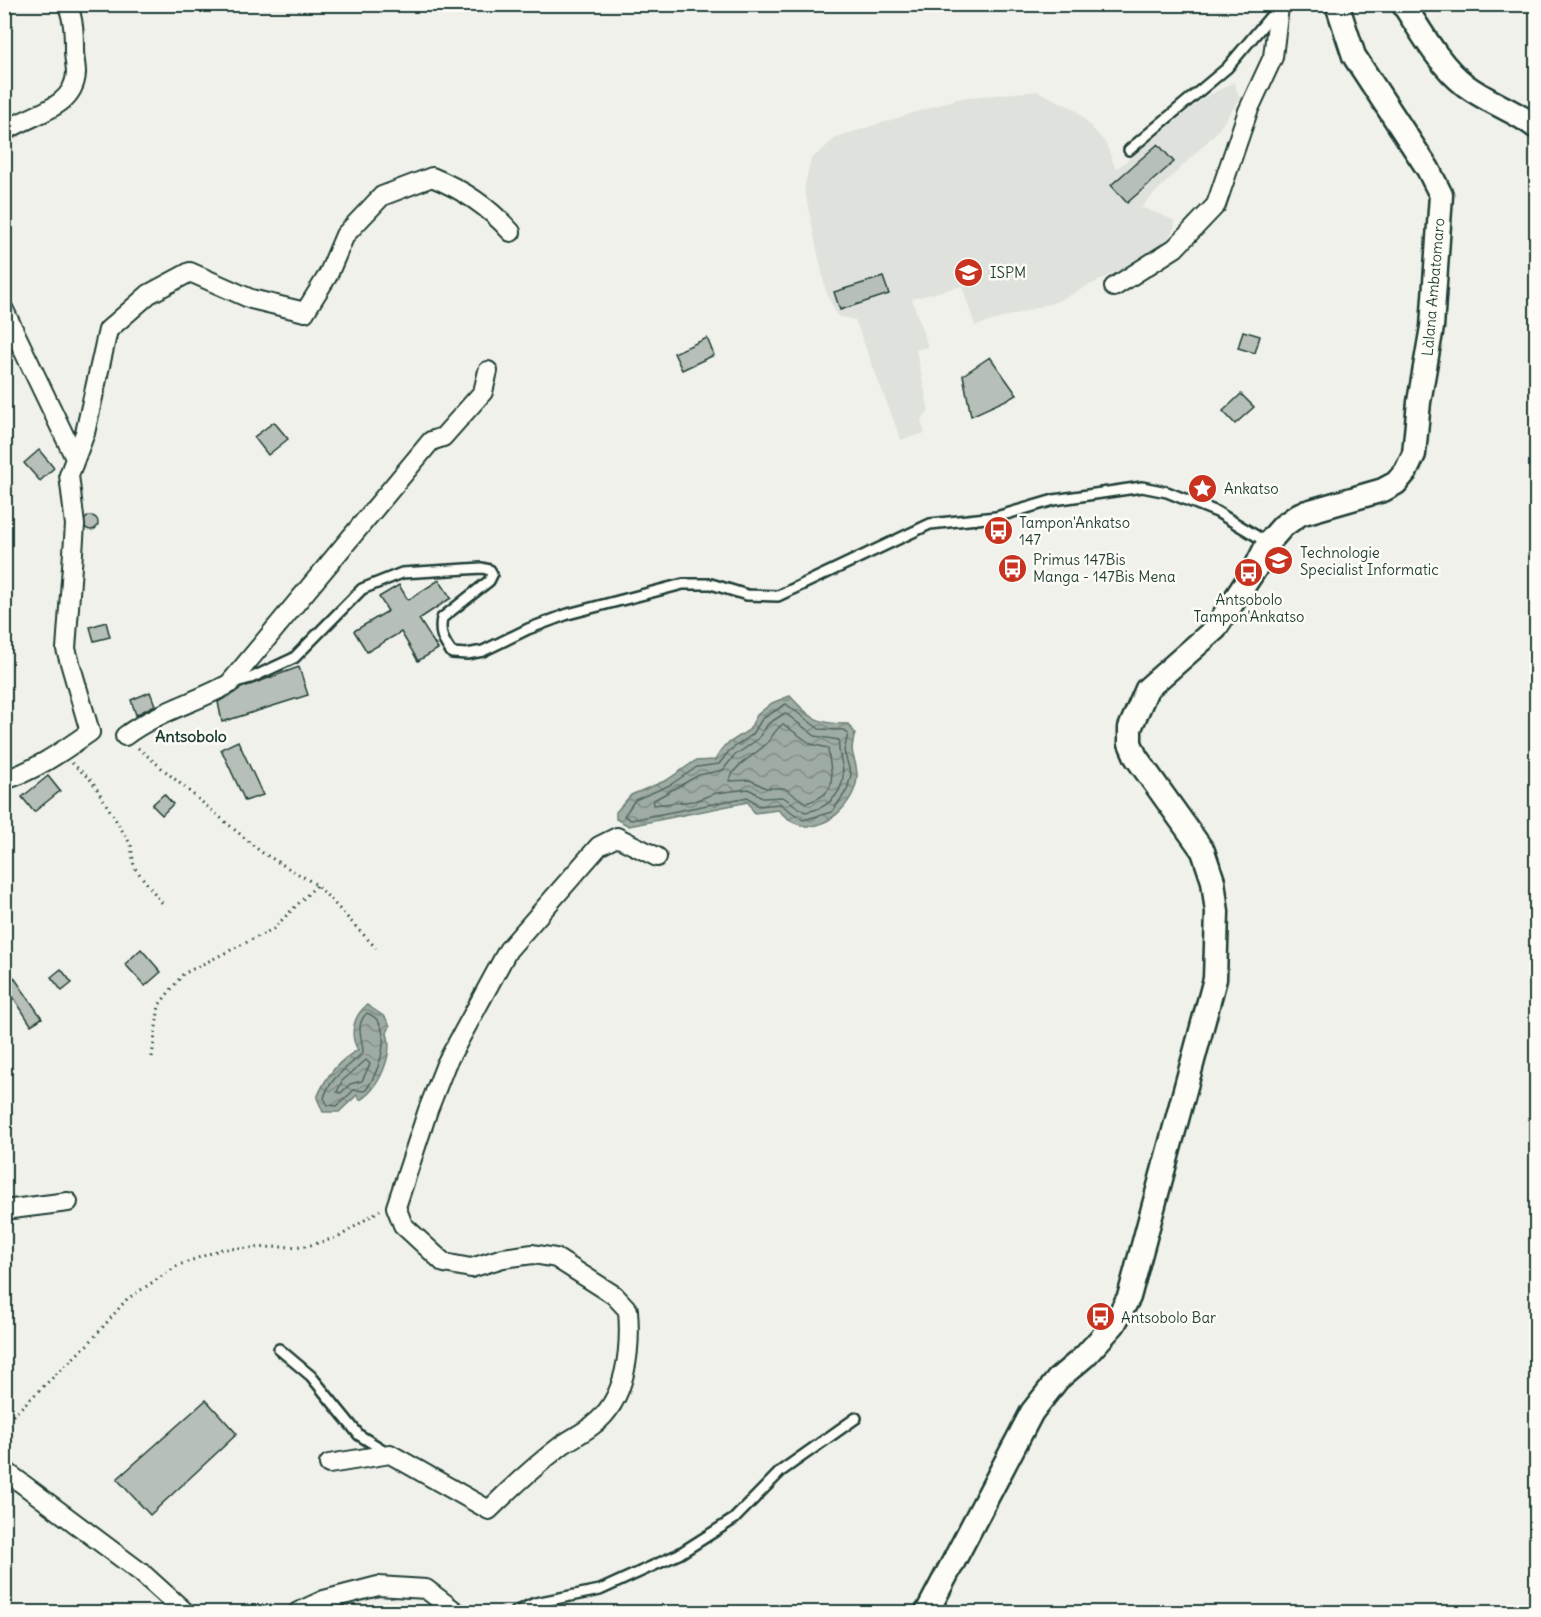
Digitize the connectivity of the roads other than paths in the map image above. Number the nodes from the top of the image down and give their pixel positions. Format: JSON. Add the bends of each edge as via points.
{"nodes":[{"id":1,"x":67,"y":4,"type":"edge"},
{"id":2,"x":1337,"y":4,"type":"edge"},
{"id":3,"x":1403,"y":4,"type":"edge"},
{"id":4,"x":1279,"y":6,"type":"edge"},
{"id":5,"x":1536,"y":128,"type":"edge"},
{"id":6,"x":4,"y":132,"type":"edge"},
{"id":7,"x":1129,"y":150,"type":"dead end"},
{"id":8,"x":511,"y":232,"type":"dead end"},
{"id":9,"x":1114,"y":287,"type":"dead end"},
{"id":10,"x":4,"y":310,"type":"edge"},
{"id":11,"x":488,"y":371,"type":"dead end"},
{"id":12,"x":75,"y":459,"type":"junction"},
{"id":13,"x":1268,"y":543,"type":"junction"},
{"id":14,"x":229,"y":684,"type":"junction"},
{"id":15,"x":125,"y":736,"type":"road end"},
{"id":16,"x":4,"y":780,"type":"edge"},
{"id":17,"x":657,"y":857,"type":"dead end"},
{"id":18,"x":68,"y":1202,"type":"dead end"},
{"id":19,"x":4,"y":1210,"type":"edge"},
{"id":20,"x":279,"y":1349,"type":"dead end"},
{"id":21,"x":856,"y":1418,"type":"dead end"},
{"id":22,"x":390,"y":1454,"type":"junction"},
{"id":23,"x":329,"y":1464,"type":"dead end"},
{"id":24,"x":4,"y":1470,"type":"edge"},
{"id":25,"x":185,"y":1612,"type":"edge"},
{"id":26,"x":298,"y":1612,"type":"edge"},
{"id":27,"x":456,"y":1612,"type":"edge"},
{"id":28,"x":515,"y":1612,"type":"edge"},
{"id":29,"x":927,"y":1612,"type":"edge"}],
"edges":[{"from":1,"to":6,"type":"street","via":[[74,31],[73,87],[66,100]]},
{"from":2,"to":13,"type":"street","name":"Làlana Ambatomaro","via":[[1354,56],[1441,195],[1432,327],[1414,454],[1406,471],[1396,483],[1368,497],[1300,514]]},
{"from":3,"to":5,"type":"street","via":[[1454,75]]},
{"from":4,"to":7,"type":"lane","via":[[1227,68]]},
{"from":4,"to":9,"type":"street","via":[[1273,57],[1245,120],[1216,205],[1176,248]]},
{"from":8,"to":12,"type":"street","via":[[493,212],[460,189],[432,177],[382,196],[345,235],[328,275],[305,312],[250,299],[190,272],[149,294],[108,330],[85,434]]},
{"from":10,"to":12,"type":"street"},
{"from":11,"to":14,"type":"street","via":[[483,392],[443,437],[431,441]]},
{"from":12,"to":16,"type":"street","via":[[69,475],[75,525],[66,649],[90,732]]},
{"from":13,"to":14,"type":"lane","via":[[1217,512],[1142,486],[1054,500],[996,517],[930,524],[778,596],[747,595],[711,584],[683,584],[568,614],[483,651],[467,654],[452,653],[444,642],[439,631],[442,618],[489,581],[490,570],[402,573],[363,589],[294,658]]},
{"from":13,"to":29,"type":"street","name":"Làlana Ambatomaro","via":[[1215,629],[1147,688],[1130,728],[1130,743],[1136,757],[1203,851],[1213,881],[1217,912],[1215,979],[1136,1281],[1114,1324],[1058,1379],[1032,1412]]},
{"from":14,"to":15,"type":"street","via":[[201,700],[145,721]]},
{"from":17,"to":22,"type":"street","via":[[617,837],[599,846],[508,950],[446,1064],[396,1207],[402,1225],[444,1263],[471,1268],[533,1254],[556,1258],[614,1295],[628,1310],[623,1381],[595,1424],[521,1477],[489,1510]]},
{"from":18,"to":19,"type":"street"},
{"from":20,"to":22,"type":"lane","via":[[311,1376],[359,1435]]},
{"from":21,"to":28,"type":"lane","via":[[781,1471],[734,1519],[679,1554],[600,1590],[535,1603]]},
{"from":22,"to":23,"type":"street"},
{"from":24,"to":25,"type":"street","via":[[143,1574]]},
{"from":26,"to":27,"type":"street","via":[[324,1600],[378,1586],[426,1589]]}]}
